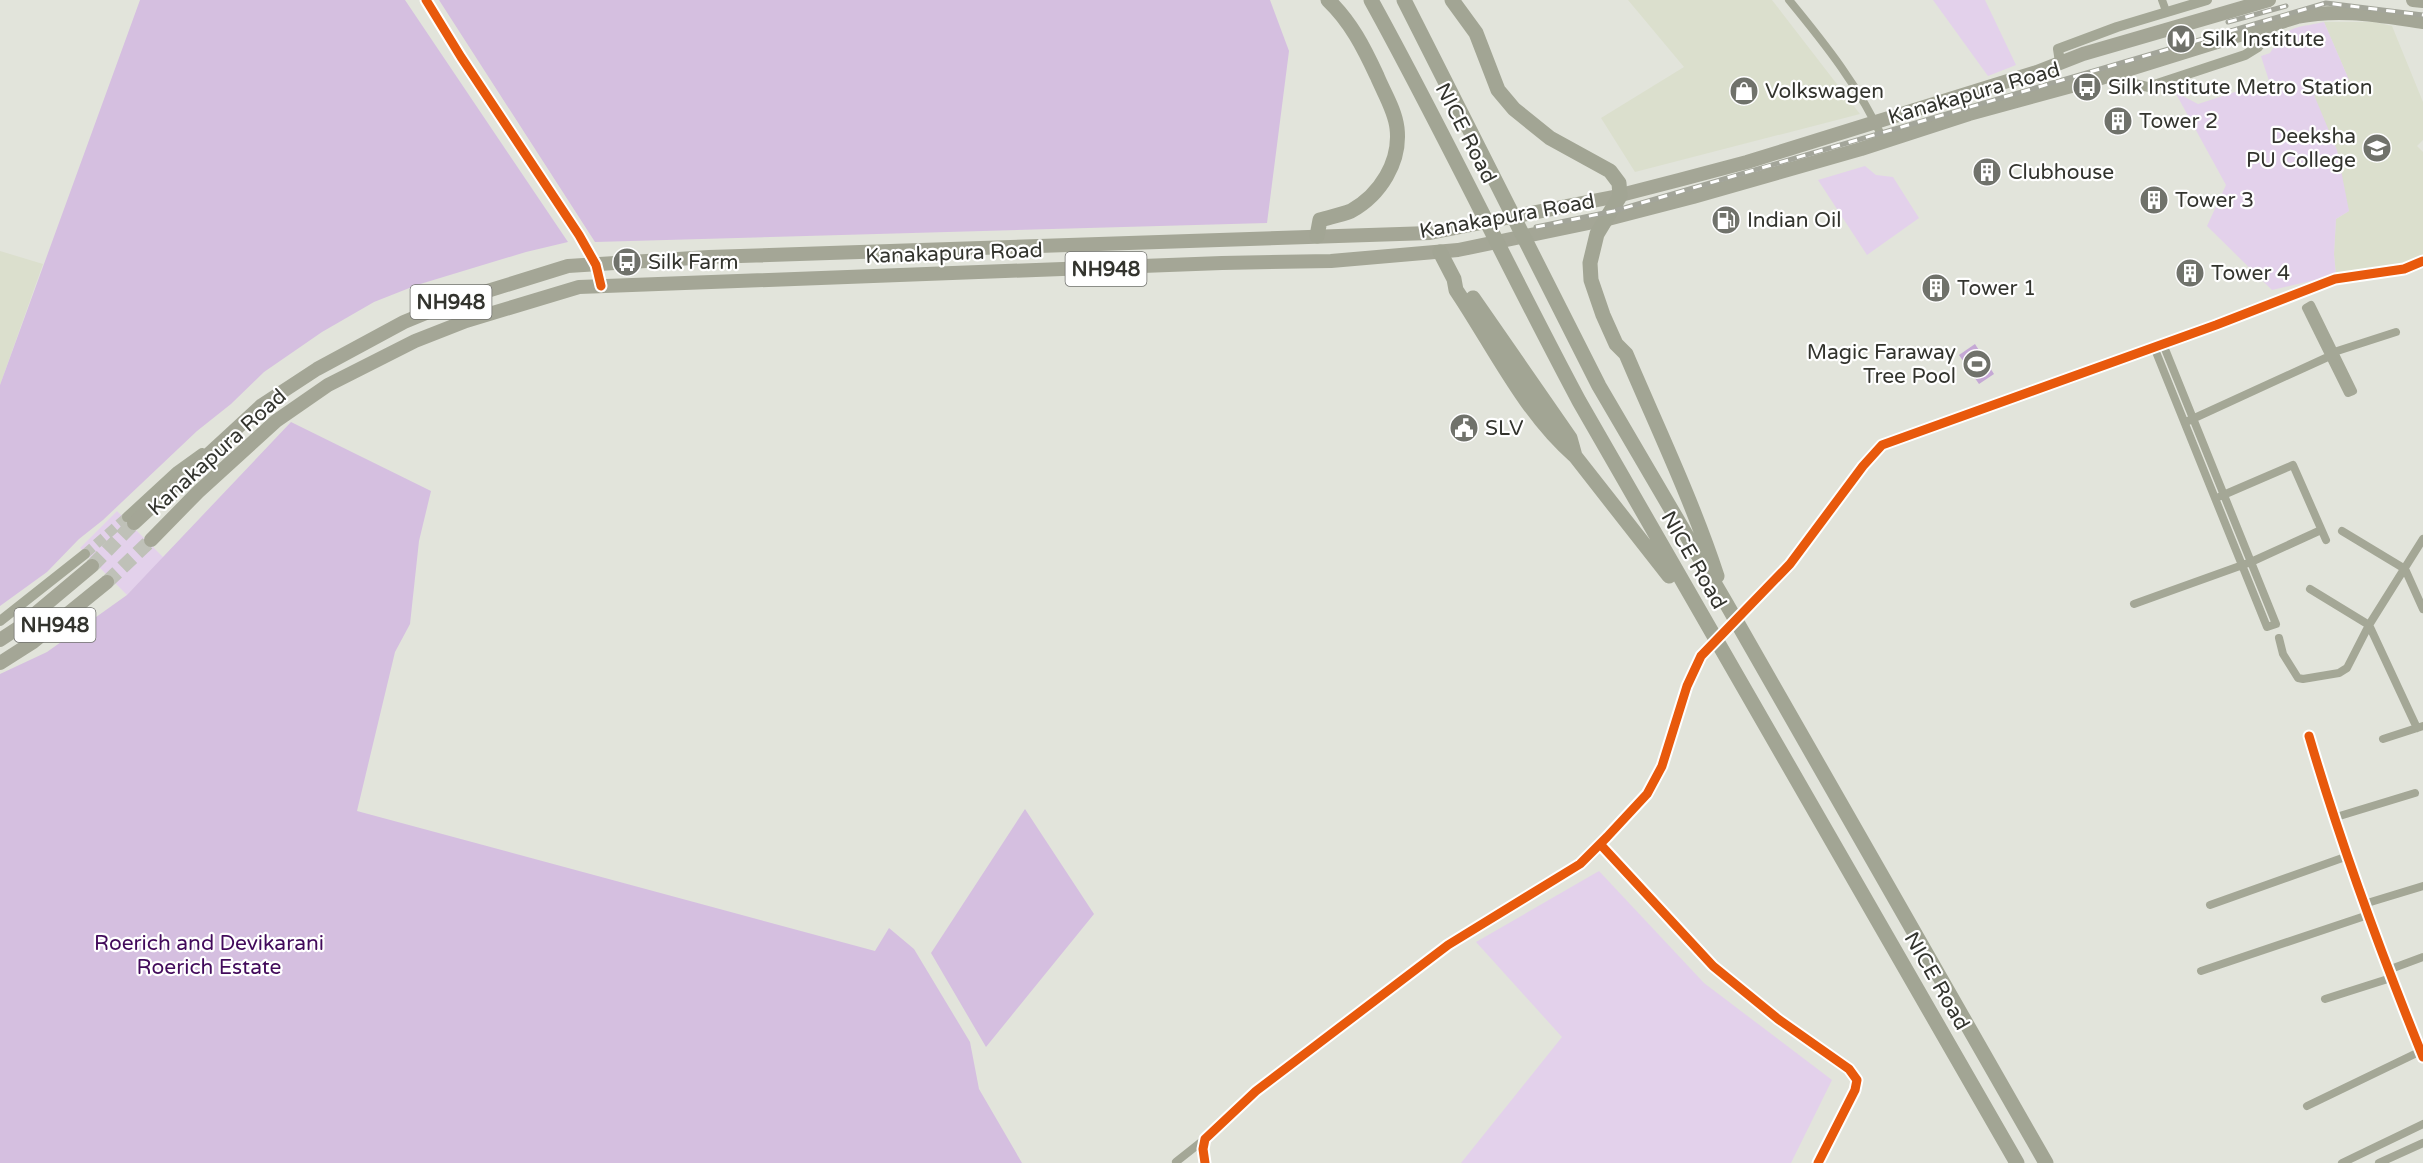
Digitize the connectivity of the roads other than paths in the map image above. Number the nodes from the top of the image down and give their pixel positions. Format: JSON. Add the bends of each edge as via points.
{"nodes":[{"id":1,"x":426,"y":0,"type":"edge"},
{"id":2,"x":1328,"y":0,"type":"edge"},
{"id":3,"x":1371,"y":0,"type":"edge"},
{"id":4,"x":1404,"y":0,"type":"edge"},
{"id":5,"x":1452,"y":0,"type":"edge"},
{"id":6,"x":1789,"y":0,"type":"edge"},
{"id":7,"x":2162,"y":0,"type":"edge"},
{"id":8,"x":2207,"y":0,"type":"edge"},
{"id":9,"x":2269,"y":0,"type":"edge"},
{"id":10,"x":2413,"y":0,"type":"edge"},
{"id":11,"x":2423,"y":2,"type":"edge"},
{"id":12,"x":2166,"y":11,"type":"junction"},
{"id":13,"x":2423,"y":22,"type":"edge"},
{"id":14,"x":2275,"y":25,"type":"junction"},
{"id":15,"x":2060,"y":62,"type":"junction"},
{"id":16,"x":2101,"y":78,"type":"junction"},
{"id":17,"x":1875,"y":121,"type":"junction"},
{"id":18,"x":1884,"y":141,"type":"junction"},
{"id":19,"x":1620,"y":196,"type":"junction"},
{"id":20,"x":1608,"y":219,"type":"junction"},
{"id":21,"x":1317,"y":236,"type":"junction"},
{"id":22,"x":1201,"y":241,"type":"junction"},
{"id":23,"x":1440,"y":252,"type":"junction"},
{"id":24,"x":2423,"y":261,"type":"edge"},
{"id":25,"x":596,"y":264,"type":"junction"},
{"id":26,"x":1203,"y":264,"type":"junction"},
{"id":27,"x":601,"y":286,"type":"junction"},
{"id":28,"x":2396,"y":332,"type":"dead end"},
{"id":29,"x":2158,"y":346,"type":"junction"},
{"id":30,"x":2331,"y":354,"type":"junction"},
{"id":31,"x":2189,"y":421,"type":"junction"},
{"id":32,"x":2220,"y":497,"type":"junction"},
{"id":33,"x":130,"y":520,"type":"tunnel mouth"},
{"id":34,"x":2321,"y":530,"type":"junction"},
{"id":35,"x":2342,"y":531,"type":"dead end"},
{"id":36,"x":151,"y":540,"type":"tunnel mouth"},
{"id":37,"x":2326,"y":540,"type":"dead end"},
{"id":38,"x":2423,"y":540,"type":"edge"},
{"id":39,"x":88,"y":560,"type":"joint"},
{"id":40,"x":2251,"y":562,"type":"junction"},
{"id":41,"x":2242,"y":565,"type":"junction"},
{"id":42,"x":2405,"y":569,"type":"junction"},
{"id":43,"x":107,"y":582,"type":"tunnel mouth"},
{"id":44,"x":2310,"y":589,"type":"dead end"},
{"id":45,"x":2134,"y":604,"type":"dead end"},
{"id":46,"x":1751,"y":606,"type":"tunnel mouth"},
{"id":47,"x":1729,"y":607,"type":"junction"},
{"id":48,"x":2423,"y":609,"type":"edge"},
{"id":49,"x":0,"y":621,"type":"edge"},
{"id":50,"x":1707,"y":624,"type":"junction"},
{"id":51,"x":2369,"y":625,"type":"junction"},
{"id":52,"x":2279,"y":638,"type":"dead end"},
{"id":53,"x":0,"y":640,"type":"edge"},
{"id":54,"x":1701,"y":656,"type":"tunnel mouth"},
{"id":55,"x":0,"y":663,"type":"edge"},
{"id":56,"x":2420,"y":727,"type":"edge"},
{"id":57,"x":2309,"y":736,"type":"dead end"},
{"id":58,"x":2383,"y":739,"type":"dead end"},
{"id":59,"x":2415,"y":793,"type":"dead end"},
{"id":60,"x":2333,"y":818,"type":"junction"},
{"id":61,"x":1600,"y":844,"type":"junction"},
{"id":62,"x":2348,"y":856,"type":"junction"},
{"id":63,"x":2423,"y":886,"type":"edge"},
{"id":64,"x":2364,"y":904,"type":"junction"},
{"id":65,"x":2210,"y":905,"type":"dead end"},
{"id":66,"x":2368,"y":915,"type":"junction"},
{"id":67,"x":2423,"y":957,"type":"edge"},
{"id":68,"x":2201,"y":971,"type":"dead end"},
{"id":69,"x":2390,"y":974,"type":"junction"},
{"id":70,"x":2325,"y":999,"type":"dead end"},
{"id":71,"x":2422,"y":1054,"type":"edge"},
{"id":72,"x":1256,"y":1091,"type":"joint"},
{"id":73,"x":2307,"y":1106,"type":"dead end"},
{"id":74,"x":2423,"y":1124,"type":"edge"},
{"id":75,"x":1205,"y":1139,"type":"junction"},
{"id":76,"x":2423,"y":1143,"type":"edge"},
{"id":77,"x":1176,"y":1162,"type":"edge"},
{"id":78,"x":1206,"y":1163,"type":"edge"},
{"id":79,"x":1818,"y":1163,"type":"edge"},
{"id":80,"x":2017,"y":1163,"type":"edge"},
{"id":81,"x":2046,"y":1163,"type":"edge"},
{"id":82,"x":2342,"y":1163,"type":"edge"},
{"id":83,"x":2379,"y":1163,"type":"edge"}],
"edges":[{"from":1,"to":25,"type":"street"},
{"from":2,"to":21,"type":"highway","via":[[1364,47],[1397,129],[1385,180],[1365,202],[1349,212],[1320,220]]},
{"from":3,"to":50,"type":"highway","name":"NICE Road","via":[[1469,184],[1516,282]]},
{"from":4,"to":47,"type":"highway","name":"NICE Road","via":[[1599,386]]},
{"from":5,"to":19,"type":"highway","via":[[1476,33],[1498,90],[1514,109],[1550,138],[1610,171],[1619,183]]},
{"from":6,"to":17,"type":"street","via":[[1832,52]]},
{"from":7,"to":12,"type":"street"},
{"from":8,"to":12,"type":"street","name":"Kanakapura Road"},
{"from":9,"to":15,"type":"highway","name":"Kanakapura Road"},
{"from":10,"to":11,"type":"highway"},
{"from":12,"to":15,"type":"street","name":"Kanakapura Road","via":[[2058,49]]},
{"from":13,"to":14,"type":"highway","name":"Kanakapura Road","via":[[2337,11]]},
{"from":14,"to":16,"type":"highway","name":"Kanakapura Road"},
{"from":14,"to":16,"type":"street","name":"Kanakapura Road","via":[[2253,51],[2148,87]]},
{"from":15,"to":17,"type":"highway","name":"Kanakapura Road"},
{"from":16,"to":18,"type":"highway","name":"Kanakapura Road"},
{"from":17,"to":18,"type":"street"},
{"from":17,"to":19,"type":"highway","name":"Kanakapura Road","number":"NH948","via":[[1747,162]]},
{"from":18,"to":20,"type":"highway","name":"Kanakapura Road"},
{"from":19,"to":20,"type":"highway"},
{"from":19,"to":21,"type":"highway","name":"Kanakapura Road","number":"NH948","via":[[1430,233]]},
{"from":20,"to":23,"type":"highway","name":"Kanakapura Road","number":"NH948"},
{"from":20,"to":47,"type":"highway","via":[[1598,234],[1590,262],[1591,280],[1616,344],[1626,354],[1669,450]]},
{"from":21,"to":22,"type":"highway","name":"Kanakapura Road","number":"NH948"},
{"from":22,"to":25,"type":"highway","name":"Kanakapura Road","number":"NH948"},
{"from":22,"to":26,"type":"highway"},
{"from":23,"to":26,"type":"highway","name":"Kanakapura Road","number":"NH948","via":[[1331,261]]},
{"from":23,"to":50,"type":"highway","via":[[1456,290],[1505,370]]},
{"from":24,"to":29,"type":"street","via":[[2404,269],[2335,279]]},
{"from":25,"to":27,"type":"street"},
{"from":25,"to":33,"type":"highway","name":"Kanakapura Road","number":"NH948","via":[[568,266],[455,301],[404,322],[295,382],[262,405]]},
{"from":26,"to":27,"type":"highway","name":"Kanakapura Road","number":"NH948"},
{"from":27,"to":36,"type":"highway","name":"Kanakapura Road","number":"NH948","via":[[579,287],[466,321],[415,341],[328,385],[276,421]]},
{"from":28,"to":30,"type":"street"},
{"from":29,"to":31,"type":"street"},
{"from":29,"to":46,"type":"street","via":[[1882,445],[1790,564]]},
{"from":30,"to":30,"type":"street","via":[[2306,308],[2311,305]]},
{"from":30,"to":31,"type":"street"},
{"from":31,"to":32,"type":"street"},
{"from":32,"to":34,"type":"street","via":[[2293,465]]},
{"from":32,"to":40,"type":"street"},
{"from":32,"to":41,"type":"street"},
{"from":34,"to":37,"type":"street"},
{"from":34,"to":40,"type":"street"},
{"from":35,"to":42,"type":"street"},
{"from":38,"to":42,"type":"street"},
{"from":39,"to":49,"type":"street"},
{"from":39,"to":53,"type":"highway","number":"NH948","via":[[18,628]]},
{"from":40,"to":41,"type":"street"},
{"from":40,"to":41,"type":"street","via":[[2276,624],[2267,627]]},
{"from":41,"to":45,"type":"street"},
{"from":42,"to":48,"type":"street"},
{"from":42,"to":51,"type":"street"},
{"from":43,"to":55,"type":"highway","number":"NH948","via":[[33,642]]},
{"from":44,"to":51,"type":"street"},
{"from":47,"to":81,"type":"highway","name":"NICE Road"},
{"from":50,"to":80,"type":"highway","name":"NICE Road"},
{"from":51,"to":52,"type":"street","via":[[2347,668],[2303,679],[2298,678],[2283,654]]},
{"from":51,"to":56,"type":"street"},
{"from":54,"to":61,"type":"street","via":[[1687,686],[1662,766],[1647,794]]},
{"from":56,"to":58,"type":"street"},
{"from":57,"to":60,"type":"street"},
{"from":59,"to":60,"type":"street"},
{"from":60,"to":62,"type":"street"},
{"from":61,"to":72,"type":"street","via":[[1580,864],[1448,945]]},
{"from":61,"to":79,"type":"street","via":[[1713,966],[1778,1019],[1849,1069],[1857,1080]]},
{"from":62,"to":64,"type":"street"},
{"from":62,"to":65,"type":"street"},
{"from":63,"to":64,"type":"street"},
{"from":64,"to":66,"type":"street"},
{"from":66,"to":68,"type":"street"},
{"from":66,"to":69,"type":"street"},
{"from":67,"to":69,"type":"street"},
{"from":69,"to":70,"type":"street"},
{"from":69,"to":71,"type":"street"},
{"from":71,"to":73,"type":"street"},
{"from":72,"to":75,"type":"street"},
{"from":74,"to":82,"type":"street"},
{"from":75,"to":77,"type":"street"},
{"from":75,"to":78,"type":"street"},
{"from":76,"to":83,"type":"street"}]}
